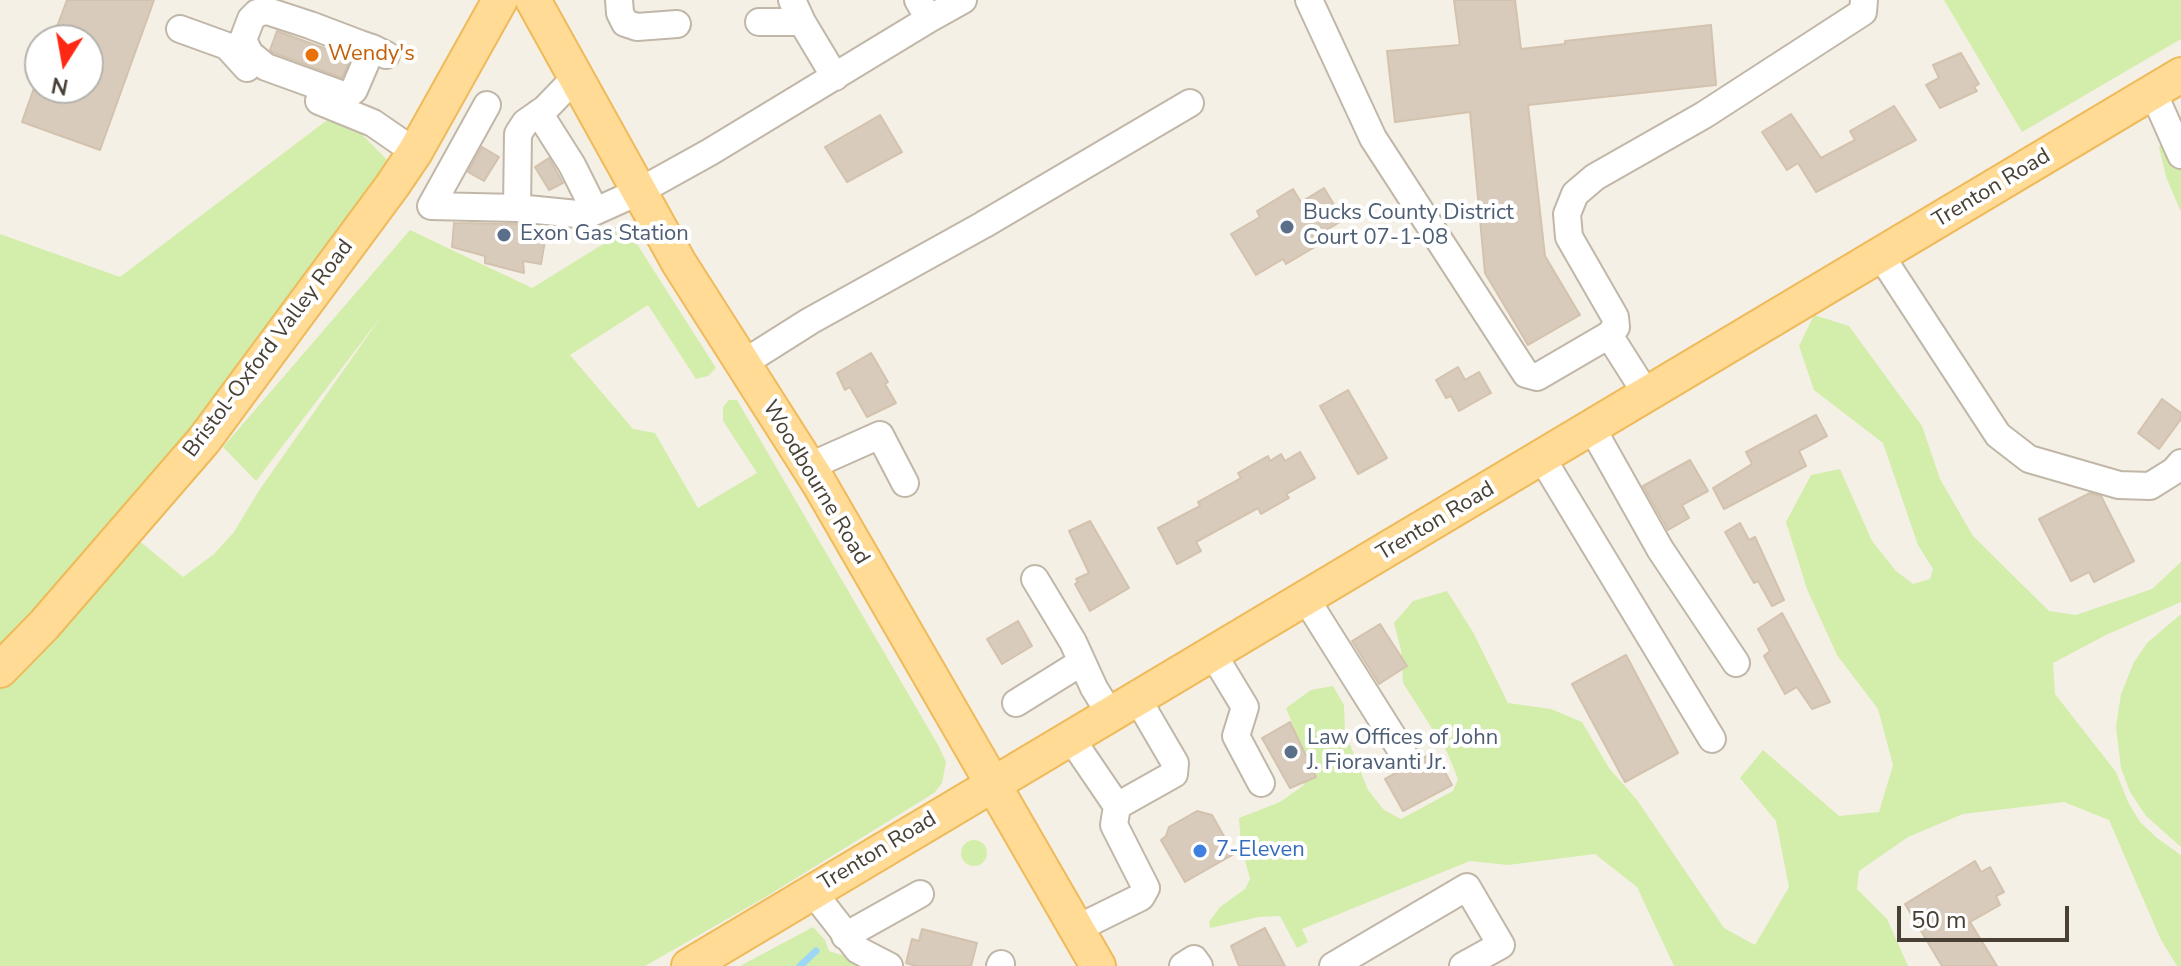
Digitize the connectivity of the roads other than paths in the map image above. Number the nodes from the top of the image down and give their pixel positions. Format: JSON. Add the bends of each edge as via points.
{"nodes":[{"id":1,"x":500,"y":0,"type":"edge"},
{"id":2,"x":533,"y":0,"type":"edge"},
{"id":3,"x":619,"y":0,"type":"edge"},
{"id":4,"x":963,"y":0,"type":"edge"},
{"id":5,"x":1309,"y":0,"type":"edge"},
{"id":6,"x":1864,"y":0,"type":"edge"},
{"id":7,"x":924,"y":10,"type":"edge"},
{"id":8,"x":759,"y":22,"type":"dead end"},
{"id":9,"x":677,"y":24,"type":"dead end"},
{"id":10,"x":797,"y":24,"type":"edge"},
{"id":11,"x":180,"y":29,"type":"dead end"},
{"id":12,"x":378,"y":60,"type":"junction"},
{"id":13,"x":835,"y":77,"type":"junction"},
{"id":14,"x":458,"y":78,"type":"junction"},
{"id":15,"x":575,"y":78,"type":"junction"},
{"id":16,"x":2167,"y":83,"type":"edge"},
{"id":17,"x":1190,"y":103,"type":"dead end"},
{"id":18,"x":487,"y":105,"type":"junction"},
{"id":19,"x":539,"y":113,"type":"junction"},
{"id":20,"x":358,"y":116,"type":"junction"},
{"id":21,"x":518,"y":134,"type":"junction"},
{"id":22,"x":415,"y":152,"type":"junction"},
{"id":23,"x":2181,"y":155,"type":"edge"},
{"id":24,"x":392,"y":186,"type":"junction"},
{"id":25,"x":638,"y":192,"type":"junction"},
{"id":26,"x":431,"y":206,"type":"junction"},
{"id":27,"x":517,"y":208,"type":"junction"},
{"id":28,"x":595,"y":211,"type":"junction"},
{"id":29,"x":1881,"y":256,"type":"junction"},
{"id":30,"x":1609,"y":335,"type":"junction"},
{"id":31,"x":742,"y":364,"type":"junction"},
{"id":32,"x":1647,"y":395,"type":"junction"},
{"id":33,"x":1592,"y":428,"type":"junction"},
{"id":34,"x":1542,"y":458,"type":"junction"},
{"id":35,"x":2181,"y":463,"type":"edge"},
{"id":36,"x":808,"y":467,"type":"junction"},
{"id":37,"x":905,"y":483,"type":"dead end"},
{"id":38,"x":1035,"y":579,"type":"dead end"},
{"id":39,"x":1306,"y":599,"type":"junction"},
{"id":40,"x":1213,"y":654,"type":"junction"},
{"id":41,"x":1082,"y":662,"type":"junction"},
{"id":42,"x":1736,"y":663,"type":"dead end"},
{"id":43,"x":0,"y":670,"type":"edge"},
{"id":44,"x":1016,"y":703,"type":"dead end"},
{"id":45,"x":1123,"y":706,"type":"junction"},
{"id":46,"x":1070,"y":737,"type":"junction"},
{"id":47,"x":1712,"y":739,"type":"dead end"},
{"id":48,"x":1403,"y":753,"type":"dead end"},
{"id":49,"x":992,"y":783,"type":"junction"},
{"id":50,"x":1261,"y":783,"type":"dead end"},
{"id":51,"x":1117,"y":806,"type":"junction"},
{"id":52,"x":812,"y":891,"type":"junction"},
{"id":53,"x":920,"y":894,"type":"dead end"},
{"id":54,"x":1076,"y":929,"type":"junction"},
{"id":55,"x":845,"y":936,"type":"junction"},
{"id":56,"x":1091,"y":964,"type":"edge"},
{"id":57,"x":689,"y":966,"type":"edge"},
{"id":58,"x":889,"y":966,"type":"edge"},
{"id":59,"x":1183,"y":966,"type":"edge"},
{"id":60,"x":1199,"y":966,"type":"edge"},
{"id":61,"x":1333,"y":966,"type":"edge"},
{"id":62,"x":1463,"y":966,"type":"edge"}],
"edges":[{"from":1,"to":14,"type":"main road","name":"Bristol-Oxford Valley Road"},
{"from":2,"to":15,"type":"main road","name":"Woodbourne Road"},
{"from":3,"to":9,"type":"street","via":[[625,23],[650,34]]},
{"from":4,"to":7,"type":"street"},
{"from":5,"to":30,"type":"street","via":[[1373,138],[1526,374],[1546,374]]},
{"from":6,"to":30,"type":"street","via":[[1863,12],[1575,194],[1567,214],[1569,237],[1615,317],[1616,327]]},
{"from":7,"to":13,"type":"street"},
{"from":8,"to":10,"type":"street"},
{"from":10,"to":13,"type":"street"},
{"from":11,"to":20,"type":"street","via":[[227,46],[266,81]]},
{"from":12,"to":12,"type":"street","via":[[267,11],[251,19],[243,40],[266,67],[346,96]]},
{"from":12,"to":20,"type":"street"},
{"from":13,"to":25,"type":"street"},
{"from":14,"to":18,"type":"street"},
{"from":14,"to":22,"type":"main road","name":"Bristol-Oxford Valley Road"},
{"from":15,"to":19,"type":"street"},
{"from":15,"to":25,"type":"main road","name":"Woodbourne Road"},
{"from":16,"to":23,"type":"street"},
{"from":16,"to":29,"type":"main road","name":"Trenton Road"},
{"from":17,"to":31,"type":"street"},
{"from":18,"to":21,"type":"street"},
{"from":18,"to":26,"type":"street"},
{"from":19,"to":21,"type":"street"},
{"from":19,"to":28,"type":"street"},
{"from":20,"to":22,"type":"street"},
{"from":21,"to":27,"type":"street"},
{"from":22,"to":24,"type":"main road","name":"Bristol-Oxford Valley Road"},
{"from":24,"to":26,"type":"street"},
{"from":24,"to":43,"type":"main road","name":"Bristol-Oxford Valley Road","via":[[204,440]]},
{"from":25,"to":28,"type":"street"},
{"from":25,"to":31,"type":"main road","name":"Woodbourne Road"},
{"from":26,"to":27,"type":"street"},
{"from":27,"to":28,"type":"street","via":[[587,215]]},
{"from":29,"to":32,"type":"main road","name":"Trenton Road"},
{"from":29,"to":35,"type":"street","via":[[1998,435],[2029,459],[2119,485],[2150,486]]},
{"from":30,"to":32,"type":"street"},
{"from":31,"to":36,"type":"main road","name":"Woodbourne Road"},
{"from":32,"to":33,"type":"main road","name":"Trenton Road"},
{"from":33,"to":34,"type":"main road","name":"Trenton Road"},
{"from":33,"to":42,"type":"street","via":[[1660,549]]},
{"from":34,"to":39,"type":"main road","name":"Trenton Road"},
{"from":34,"to":47,"type":"street"},
{"from":36,"to":37,"type":"street","via":[[880,435]]},
{"from":36,"to":49,"type":"main road","name":"Woodbourne Road"},
{"from":38,"to":41,"type":"street"},
{"from":39,"to":40,"type":"main road","name":"Trenton Road"},
{"from":39,"to":48,"type":"street"},
{"from":40,"to":45,"type":"main road","name":"Trenton Road"},
{"from":40,"to":50,"type":"street","via":[[1245,707],[1236,736]]},
{"from":41,"to":44,"type":"street"},
{"from":41,"to":45,"type":"street"},
{"from":45,"to":46,"type":"main road","name":"Trenton Road"},
{"from":45,"to":51,"type":"street","via":[[1175,763],[1174,774]]},
{"from":46,"to":49,"type":"main road","name":"Trenton Road"},
{"from":46,"to":51,"type":"street"},
{"from":49,"to":52,"type":"main road","name":"Trenton Road"},
{"from":49,"to":54,"type":"main road","name":"Woodbourne Road"},
{"from":51,"to":54,"type":"street","via":[[1114,825],[1146,888],[1141,897]]},
{"from":52,"to":55,"type":"street"},
{"from":52,"to":57,"type":"main road","name":"Trenton Road"},
{"from":53,"to":55,"type":"street"},
{"from":54,"to":56,"type":"main road","name":"Woodbourne Road"},
{"from":55,"to":58,"type":"street","via":[[867,956]]},
{"from":59,"to":60,"type":"street","via":[[1194,959]]},
{"from":61,"to":62,"type":"street","via":[[1467,887],[1501,945]]}]}
